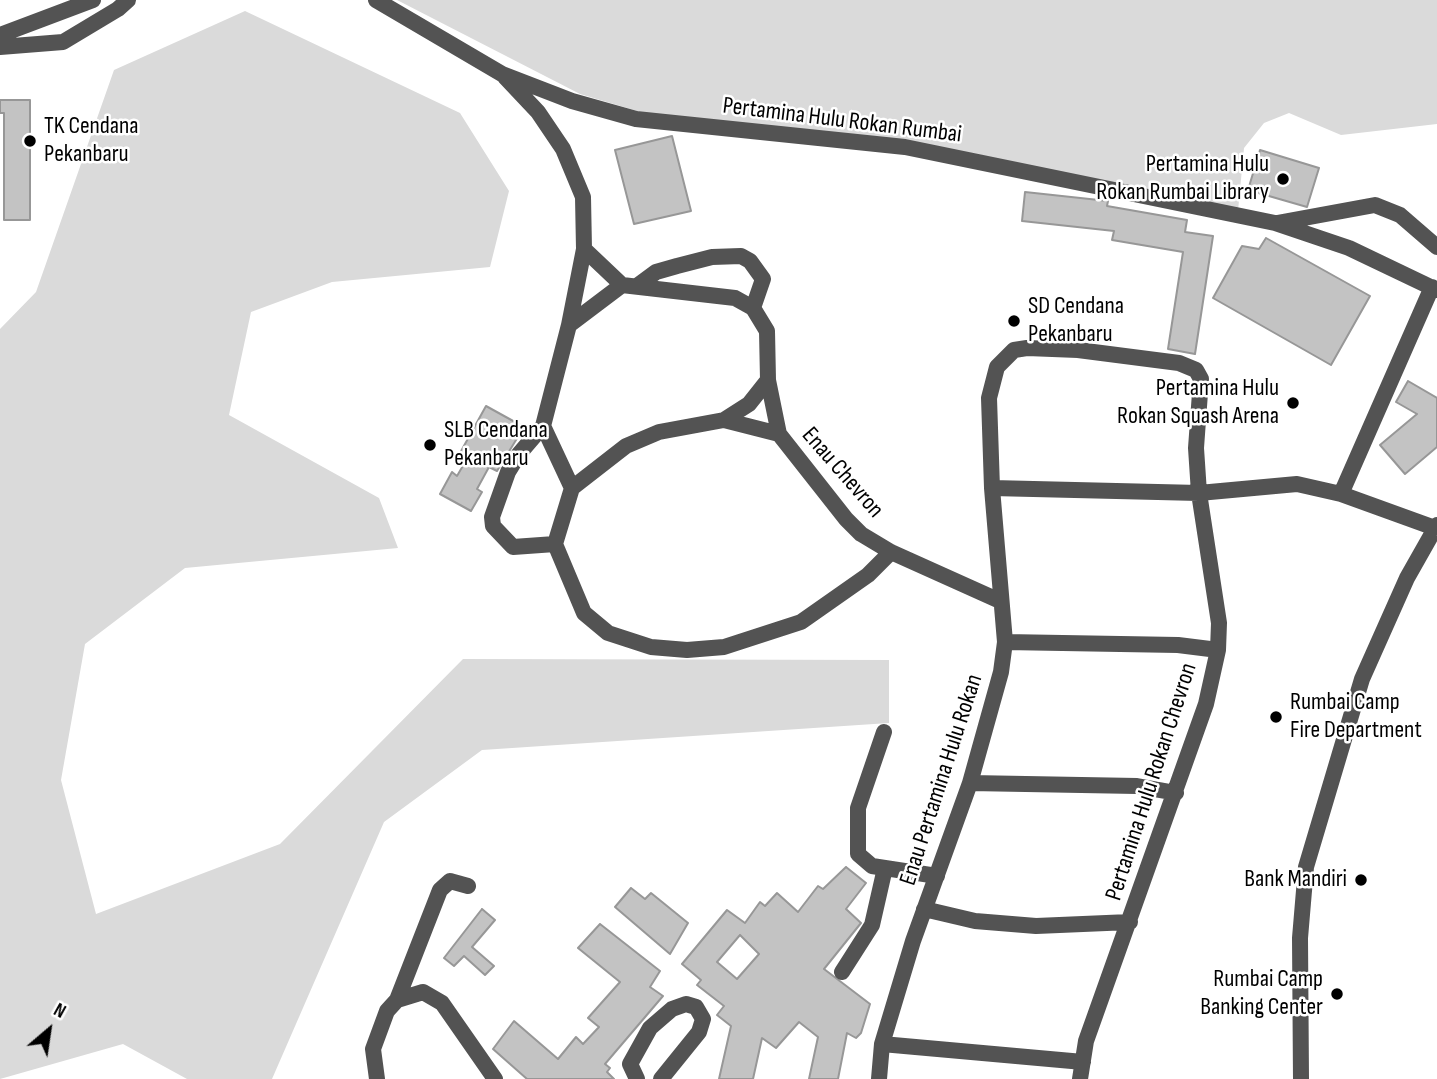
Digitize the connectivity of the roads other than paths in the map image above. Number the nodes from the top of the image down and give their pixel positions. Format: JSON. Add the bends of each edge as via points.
{"nodes":[{"id":1,"x":93,"y":0,"type":"edge"},
{"id":2,"x":128,"y":0,"type":"edge"},
{"id":3,"x":376,"y":0,"type":"edge"},
{"id":4,"x":0,"y":35,"type":"edge"},
{"id":5,"x":0,"y":47,"type":"edge"},
{"id":6,"x":502,"y":74,"type":"junction"},
{"id":7,"x":1275,"y":223,"type":"junction"},
{"id":8,"x":1437,"y":247,"type":"edge"},
{"id":9,"x":584,"y":248,"type":"junction"},
{"id":10,"x":629,"y":286,"type":"junction"},
{"id":11,"x":1435,"y":289,"type":"edge"},
{"id":12,"x":753,"y":308,"type":"junction"},
{"id":13,"x":569,"y":325,"type":"junction"},
{"id":14,"x":768,"y":380,"type":"junction"},
{"id":15,"x":724,"y":420,"type":"junction"},
{"id":16,"x":543,"y":426,"type":"junction"},
{"id":17,"x":779,"y":434,"type":"junction"},
{"id":18,"x":572,"y":488,"type":"junction"},
{"id":19,"x":992,"y":488,"type":"junction"},
{"id":20,"x":1199,"y":493,"type":"junction"},
{"id":21,"x":1342,"y":494,"type":"junction"},
{"id":22,"x":1436,"y":527,"type":"edge"},
{"id":23,"x":555,"y":544,"type":"junction"},
{"id":24,"x":1432,"y":548,"type":"edge"},
{"id":25,"x":891,"y":552,"type":"junction"},
{"id":26,"x":1000,"y":601,"type":"junction"},
{"id":27,"x":1005,"y":642,"type":"junction"},
{"id":28,"x":1218,"y":650,"type":"junction"},
{"id":29,"x":884,"y":732,"type":"dead end"},
{"id":30,"x":970,"y":783,"type":"junction"},
{"id":31,"x":1176,"y":793,"type":"junction"},
{"id":32,"x":885,"y":869,"type":"junction"},
{"id":33,"x":937,"y":876,"type":"junction"},
{"id":34,"x":468,"y":886,"type":"dead end"},
{"id":35,"x":924,"y":909,"type":"junction"},
{"id":36,"x":1130,"y":922,"type":"junction"},
{"id":37,"x":842,"y":972,"type":"dead end"},
{"id":38,"x":397,"y":1000,"type":"junction"},
{"id":39,"x":882,"y":1044,"type":"junction"},
{"id":40,"x":1083,"y":1062,"type":"junction"},
{"id":41,"x":377,"y":1079,"type":"edge"},
{"id":42,"x":495,"y":1079,"type":"edge"},
{"id":43,"x":637,"y":1079,"type":"edge"},
{"id":44,"x":661,"y":1079,"type":"edge"},
{"id":45,"x":879,"y":1079,"type":"edge"},
{"id":46,"x":1080,"y":1079,"type":"edge"},
{"id":47,"x":1301,"y":1079,"type":"edge"}],
"edges":[{"from":1,"to":4,"type":"street"},
{"from":2,"to":5,"type":"street","via":[[63,42]]},
{"from":3,"to":6,"type":"street","name":"Pertamina Hulu Rokan Rumbai"},
{"from":6,"to":7,"type":"street","name":"Pertamina Hulu Rokan Rumbai","via":[[636,119],[905,147]]},
{"from":6,"to":9,"type":"street","via":[[563,149],[583,197]]},
{"from":7,"to":8,"type":"street","via":[[1375,205],[1401,215]]},
{"from":7,"to":11,"type":"street","name":"Pertamina Hulu Rokan Rumbai","via":[[1349,248]]},
{"from":9,"to":10,"type":"street"},
{"from":9,"to":13,"type":"street"},
{"from":10,"to":12,"type":"street","via":[[735,298]]},
{"from":10,"to":12,"type":"street","via":[[677,266],[741,256],[763,279]]},
{"from":10,"to":13,"type":"street"},
{"from":11,"to":21,"type":"street"},
{"from":12,"to":14,"type":"street","name":"Enau Chevron","via":[[767,331]]},
{"from":13,"to":16,"type":"street"},
{"from":14,"to":15,"type":"street","via":[[750,404]]},
{"from":14,"to":17,"type":"street","name":"Enau Chevron"},
{"from":15,"to":17,"type":"street"},
{"from":15,"to":18,"type":"street","via":[[659,432],[626,446]]},
{"from":16,"to":18,"type":"street"},
{"from":16,"to":23,"type":"street","via":[[508,472],[492,517],[493,526],[513,547]]},
{"from":17,"to":25,"type":"street","name":"Enau Chevron","via":[[846,519]]},
{"from":18,"to":23,"type":"street"},
{"from":19,"to":20,"type":"street"},
{"from":19,"to":20,"type":"street","name":"Pertamina Hulu Rokan Chevron","via":[[988,416],[993,377],[1004,357],[1027,348],[1168,360],[1196,370],[1201,379],[1196,448]]},
{"from":19,"to":26,"type":"street","name":"Enau Pertamina Hulu Rokan"},
{"from":20,"to":21,"type":"street","via":[[1297,484]]},
{"from":20,"to":28,"type":"street","name":"Pertamina Hulu Rokan Chevron","via":[[1219,623]]},
{"from":21,"to":22,"type":"street"},
{"from":22,"to":24,"type":"street"},
{"from":23,"to":25,"type":"street","via":[[584,613],[608,633],[650,647],[687,650],[723,647],[801,622],[868,575]]},
{"from":24,"to":47,"type":"street","via":[[1407,578],[1362,679],[1306,867],[1300,938]]},
{"from":25,"to":26,"type":"street","name":"Enau Chevron"},
{"from":26,"to":27,"type":"street","name":"Enau Pertamina Hulu Rokan"},
{"from":27,"to":28,"type":"street"},
{"from":27,"to":30,"type":"street","name":"Enau Pertamina Hulu Rokan","via":[[994,701]]},
{"from":28,"to":31,"type":"street","name":"Pertamina Hulu Rokan Chevron","via":[[1206,704]]},
{"from":29,"to":32,"type":"street","via":[[858,808],[856,835],[858,854],[872,866]]},
{"from":30,"to":31,"type":"street","via":[[1124,786]]},
{"from":30,"to":33,"type":"street","name":"Enau Pertamina Hulu Rokan"},
{"from":31,"to":36,"type":"street","name":"Pertamina Hulu Rokan Chevron"},
{"from":32,"to":33,"type":"street"},
{"from":32,"to":37,"type":"street","via":[[872,925]]},
{"from":33,"to":35,"type":"street","name":"Enau Pertamina Hulu Rokan"},
{"from":34,"to":38,"type":"street","via":[[457,880],[440,890]]},
{"from":35,"to":36,"type":"street","via":[[975,921],[1036,926]]},
{"from":35,"to":39,"type":"street","name":"Enau Pertamina Hulu Rokan"},
{"from":36,"to":40,"type":"street","name":"Pertamina Hulu Rokan Chevron","via":[[1086,1041]]},
{"from":38,"to":41,"type":"street","via":[[387,1011],[373,1049]]},
{"from":38,"to":42,"type":"street","via":[[422,992],[442,1003]]},
{"from":39,"to":40,"type":"street"},
{"from":39,"to":45,"type":"street","name":"Enau Pertamina Hulu Rokan"},
{"from":40,"to":46,"type":"street","name":"Pertamina Hulu Rokan Chevron"},
{"from":43,"to":44,"type":"street","via":[[630,1064],[650,1028],[672,1009],[686,1004],[696,1007],[703,1019],[699,1032]]}]}
